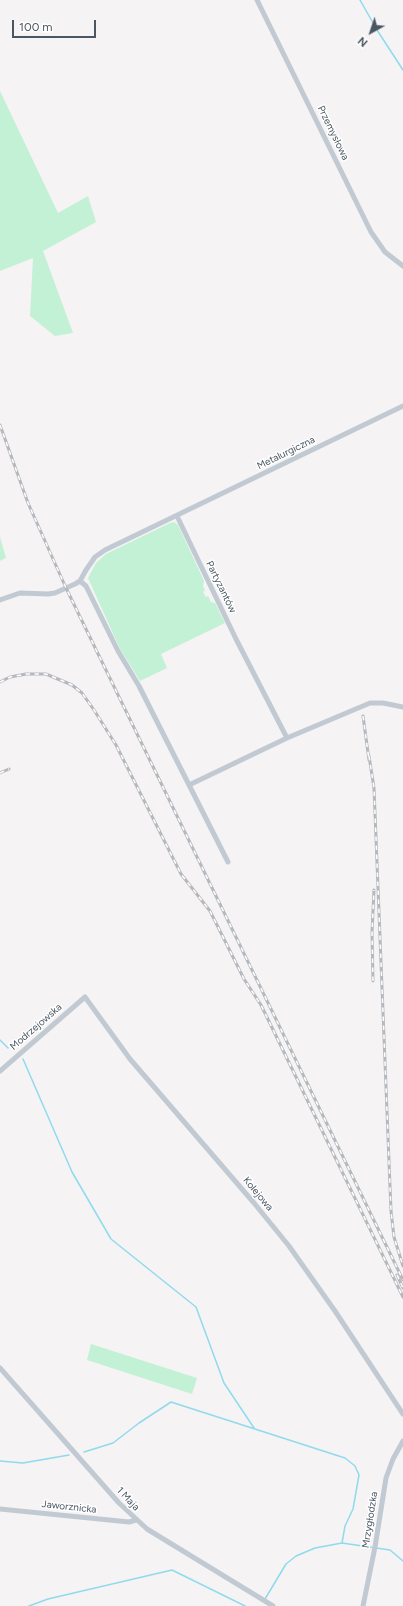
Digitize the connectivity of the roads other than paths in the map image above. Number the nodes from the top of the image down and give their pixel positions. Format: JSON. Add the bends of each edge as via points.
{"nodes":[{"id":1,"x":257,"y":0,"type":"edge"},
{"id":2,"x":403,"y":266,"type":"edge"},
{"id":3,"x":403,"y":406,"type":"edge"},
{"id":4,"x":177,"y":516,"type":"junction"},
{"id":5,"x":80,"y":581,"type":"junction"},
{"id":6,"x":0,"y":600,"type":"edge"},
{"id":7,"x":403,"y":707,"type":"edge"},
{"id":8,"x":287,"y":738,"type":"junction"},
{"id":9,"x":189,"y":785,"type":"junction"},
{"id":10,"x":228,"y":862,"type":"dead end"},
{"id":11,"x":85,"y":997,"type":"joint"},
{"id":12,"x":0,"y":1072,"type":"edge"},
{"id":13,"x":0,"y":1368,"type":"edge"},
{"id":14,"x":403,"y":1414,"type":"edge"},
{"id":15,"x":403,"y":1440,"type":"edge"},
{"id":16,"x":0,"y":1509,"type":"edge"},
{"id":17,"x":136,"y":1520,"type":"junction"},
{"id":18,"x":272,"y":1606,"type":"edge"},
{"id":19,"x":363,"y":1606,"type":"edge"}],
"edges":[{"from":1,"to":2,"type":"street","name":"Przemysłowa","via":[[375,241],[384,252]]},
{"from":3,"to":4,"type":"street","name":"Metalurgiczna"},
{"from":4,"to":5,"type":"street","via":[[105,550],[95,557]]},
{"from":4,"to":8,"type":"street","name":"Partyzantów"},
{"from":5,"to":6,"type":"street","via":[[55,593],[20,593]]},
{"from":5,"to":9,"type":"street","via":[[86,586]]},
{"from":7,"to":8,"type":"street","via":[[370,703]]},
{"from":8,"to":9,"type":"street"},
{"from":9,"to":10,"type":"street"},
{"from":11,"to":12,"type":"street","name":"Modrzejowska"},
{"from":11,"to":14,"type":"street","name":"Kolejowa","via":[[130,1059],[254,1203],[305,1268]]},
{"from":13,"to":17,"type":"street","name":"1 Maja"},
{"from":15,"to":19,"type":"street","name":"Mrzygłodzka","via":[[386,1478]]},
{"from":16,"to":17,"type":"street","name":"Jaworznicka","via":[[129,1522]]},
{"from":17,"to":18,"type":"street","name":"1 Maja"}]}
